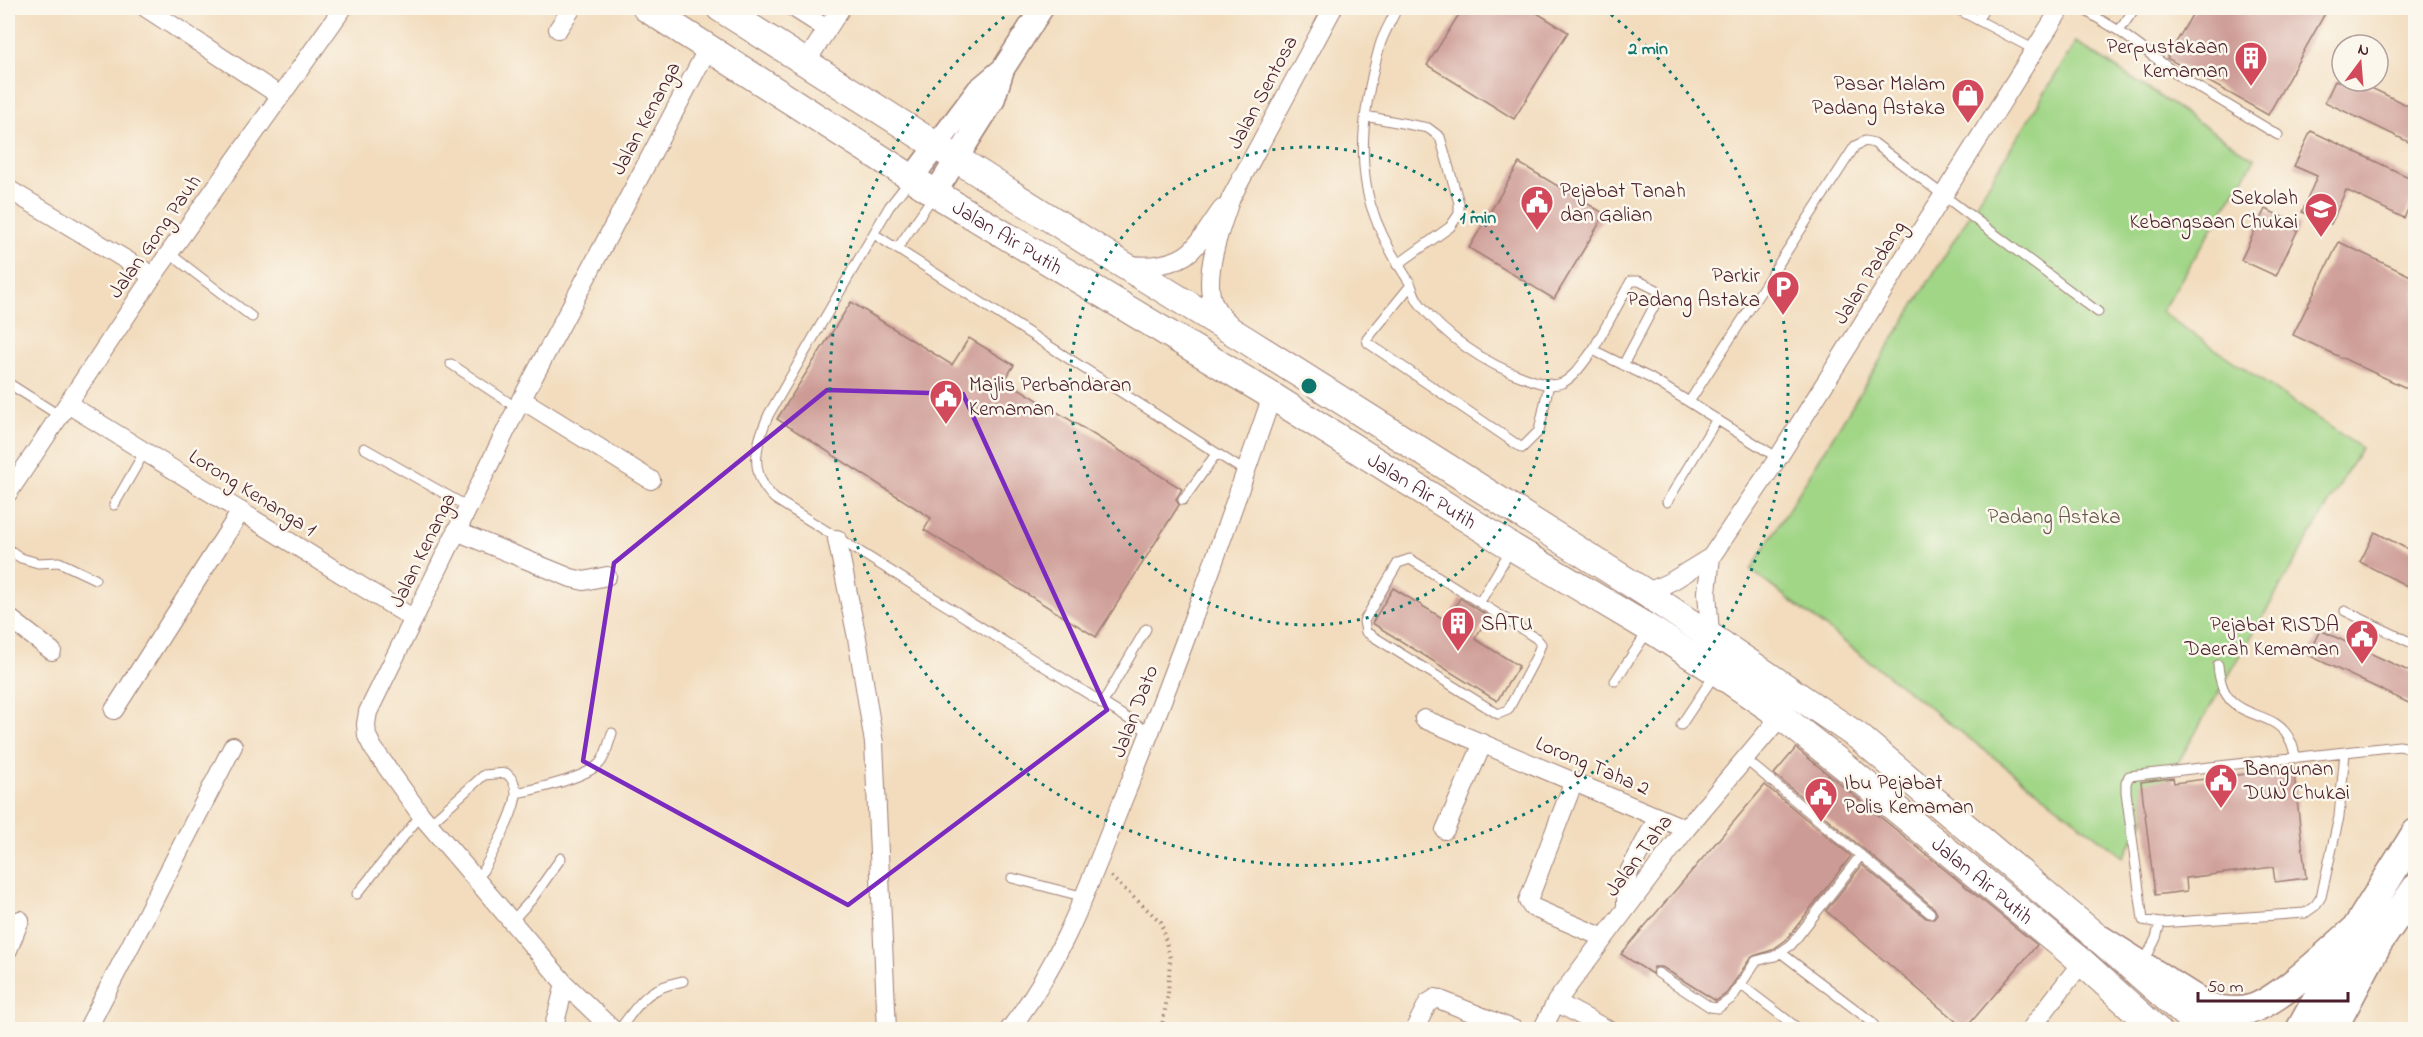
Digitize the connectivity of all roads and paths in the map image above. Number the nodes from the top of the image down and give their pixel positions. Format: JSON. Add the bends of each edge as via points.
{"nodes":[{"id":1,"x":146,"y":8,"type":"edge"},
{"id":2,"x":343,"y":8,"type":"edge"},
{"id":3,"x":572,"y":8,"type":"edge"},
{"id":4,"x":646,"y":8,"type":"edge"},
{"id":5,"x":720,"y":8,"type":"edge"},
{"id":6,"x":794,"y":8,"type":"edge"},
{"id":7,"x":841,"y":8,"type":"edge"},
{"id":8,"x":1042,"y":8,"type":"edge"},
{"id":9,"x":1333,"y":8,"type":"edge"},
{"id":10,"x":1397,"y":8,"type":"edge"},
{"id":11,"x":1955,"y":8,"type":"edge"},
{"id":12,"x":1985,"y":8,"type":"edge"},
{"id":13,"x":2061,"y":8,"type":"edge"},
{"id":14,"x":2081,"y":8,"type":"edge"},
{"id":15,"x":2134,"y":8,"type":"edge"},
{"id":16,"x":1978,"y":19,"type":"junction"},
{"id":17,"x":558,"y":29,"type":"dead end"},
{"id":18,"x":827,"y":29,"type":"junction"},
{"id":19,"x":2119,"y":31,"type":"junction"},
{"id":20,"x":708,"y":48,"type":"junction"},
{"id":21,"x":2035,"y":50,"type":"junction"},
{"id":22,"x":806,"y":62,"type":"junction"},
{"id":23,"x":279,"y":95,"type":"junction"},
{"id":24,"x":1365,"y":116,"type":"junction"},
{"id":25,"x":2278,"y":135,"type":"dead end"},
{"id":26,"x":947,"y":152,"type":"junction"},
{"id":27,"x":912,"y":178,"type":"junction"},
{"id":28,"x":8,"y":189,"type":"edge"},
{"id":29,"x":935,"y":193,"type":"junction"},
{"id":30,"x":1945,"y":195,"type":"junction"},
{"id":31,"x":1231,"y":198,"type":"junction"},
{"id":32,"x":874,"y":234,"type":"junction"},
{"id":33,"x":897,"y":249,"type":"junction"},
{"id":34,"x":169,"y":254,"type":"junction"},
{"id":35,"x":1117,"y":261,"type":"junction"},
{"id":36,"x":1397,"y":265,"type":"junction"},
{"id":37,"x":153,"y":276,"type":"junction"},
{"id":38,"x":1411,"y":285,"type":"junction"},
{"id":39,"x":2098,"y":312,"type":"dead end"},
{"id":40,"x":252,"y":316,"type":"dead end"},
{"id":41,"x":1246,"y":340,"type":"junction"},
{"id":42,"x":1593,"y":350,"type":"junction"},
{"id":43,"x":451,"y":364,"type":"dead end"},
{"id":44,"x":1623,"y":364,"type":"junction"},
{"id":45,"x":8,"y":383,"type":"edge"},
{"id":46,"x":1549,"y":384,"type":"junction"},
{"id":47,"x":1272,"y":396,"type":"junction"},
{"id":48,"x":1689,"y":402,"type":"junction"},
{"id":49,"x":519,"y":403,"type":"junction"},
{"id":50,"x":64,"y":410,"type":"junction"},
{"id":51,"x":1717,"y":419,"type":"junction"},
{"id":52,"x":364,"y":448,"type":"dead end"},
{"id":53,"x":145,"y":451,"type":"junction"},
{"id":54,"x":1216,"y":454,"type":"junction"},
{"id":55,"x":1778,"y":458,"type":"junction"},
{"id":56,"x":1246,"y":472,"type":"junction"},
{"id":57,"x":651,"y":480,"type":"dead end"},
{"id":58,"x":8,"y":493,"type":"edge"},
{"id":59,"x":1183,"y":500,"type":"dead end"},
{"id":60,"x":1667,"y":502,"type":"dead end"},
{"id":61,"x":114,"y":505,"type":"dead end"},
{"id":62,"x":468,"y":507,"type":"junction"},
{"id":63,"x":241,"y":511,"type":"junction"},
{"id":64,"x":456,"y":531,"type":"junction"},
{"id":65,"x":837,"y":539,"type":"junction"},
{"id":66,"x":1512,"y":548,"type":"junction"},
{"id":67,"x":8,"y":549,"type":"edge"},
{"id":68,"x":1711,"y":558,"type":"junction"},
{"id":69,"x":607,"y":576,"type":"dead end"},
{"id":70,"x":95,"y":579,"type":"dead end"},
{"id":71,"x":1646,"y":593,"type":"junction"},
{"id":72,"x":1480,"y":602,"type":"junction"},
{"id":73,"x":2345,"y":611,"type":"dead end"},
{"id":74,"x":8,"y":617,"type":"edge"},
{"id":75,"x":414,"y":619,"type":"junction"},
{"id":76,"x":1146,"y":628,"type":"dead end"},
{"id":77,"x":1650,"y":628,"type":"junction"},
{"id":78,"x":1710,"y":634,"type":"junction"},
{"id":79,"x":2415,"y":645,"type":"edge"},
{"id":80,"x":52,"y":651,"type":"dead end"},
{"id":81,"x":2218,"y":664,"type":"dead end"},
{"id":82,"x":1717,"y":672,"type":"junction"},
{"id":83,"x":1615,"y":681,"type":"dead end"},
{"id":84,"x":1102,"y":704,"type":"junction"},
{"id":85,"x":114,"y":710,"type":"dead end"},
{"id":86,"x":1781,"y":716,"type":"junction"},
{"id":87,"x":1424,"y":719,"type":"dead end"},
{"id":88,"x":1681,"y":725,"type":"dead end"},
{"id":89,"x":612,"y":733,"type":"dead end"},
{"id":90,"x":1151,"y":733,"type":"junction"},
{"id":91,"x":1483,"y":743,"type":"junction"},
{"id":92,"x":232,"y":746,"type":"dead end"},
{"id":93,"x":2415,"y":749,"type":"edge"},
{"id":94,"x":2345,"y":752,"type":"junction"},
{"id":95,"x":2296,"y":758,"type":"junction"},
{"id":96,"x":1745,"y":759,"type":"junction"},
{"id":97,"x":1574,"y":781,"type":"junction"},
{"id":98,"x":516,"y":793,"type":"junction"},
{"id":99,"x":1658,"y":817,"type":"junction"},
{"id":100,"x":425,"y":820,"type":"junction"},
{"id":101,"x":1686,"y":829,"type":"junction"},
{"id":102,"x":1445,"y":830,"type":"dead end"},
{"id":103,"x":2415,"y":833,"type":"edge"},
{"id":104,"x":1861,"y":855,"type":"junction"},
{"id":105,"x":561,"y":858,"type":"dead end"},
{"id":106,"x":1097,"y":864,"type":"junction"},
{"id":107,"x":1012,"y":878,"type":"dead end"},
{"id":108,"x":477,"y":881,"type":"junction"},
{"id":109,"x":2415,"y":888,"type":"edge"},
{"id":110,"x":357,"y":894,"type":"dead end"},
{"id":111,"x":1085,"y":897,"type":"junction"},
{"id":112,"x":1626,"y":909,"type":"junction"},
{"id":113,"x":1930,"y":913,"type":"dead end"},
{"id":114,"x":20,"y":920,"type":"dead end"},
{"id":115,"x":512,"y":921,"type":"junction"},
{"id":116,"x":2160,"y":923,"type":"junction"},
{"id":117,"x":2367,"y":936,"type":"junction"},
{"id":118,"x":1604,"y":938,"type":"junction"},
{"id":119,"x":2098,"y":938,"type":"junction"},
{"id":120,"x":8,"y":950,"type":"edge"},
{"id":121,"x":1780,"y":952,"type":"junction"},
{"id":122,"x":2082,"y":962,"type":"junction"},
{"id":123,"x":2142,"y":966,"type":"junction"},
{"id":124,"x":1658,"y":973,"type":"dead end"},
{"id":125,"x":683,"y":981,"type":"dead end"},
{"id":126,"x":565,"y":984,"type":"junction"},
{"id":127,"x":1740,"y":984,"type":"junction"},
{"id":128,"x":1556,"y":1002,"type":"junction"},
{"id":129,"x":551,"y":1025,"type":"edge"},
{"id":130,"x":87,"y":1029,"type":"edge"},
{"id":131,"x":613,"y":1029,"type":"edge"},
{"id":132,"x":619,"y":1029,"type":"edge"},
{"id":133,"x":887,"y":1029,"type":"edge"},
{"id":134,"x":1009,"y":1029,"type":"edge"},
{"id":135,"x":1161,"y":1029,"type":"edge"},
{"id":136,"x":1414,"y":1029,"type":"edge"},
{"id":137,"x":1515,"y":1029,"type":"edge"},
{"id":138,"x":1542,"y":1029,"type":"edge"},
{"id":139,"x":1608,"y":1029,"type":"edge"},
{"id":140,"x":1800,"y":1029,"type":"edge"},
{"id":141,"x":1876,"y":1029,"type":"edge"},
{"id":142,"x":2030,"y":1029,"type":"edge"},
{"id":143,"x":2157,"y":1029,"type":"edge"},
{"id":144,"x":2203,"y":1029,"type":"edge"},
{"id":145,"x":2300,"y":1029,"type":"edge"},
{"id":146,"x":2332,"y":1029,"type":"edge"},
{"id":147,"x":2350,"y":1029,"type":"edge"}],
"edges":[{"from":1,"to":23,"type":"street"},
{"from":2,"to":23,"type":"street","name":"Jalan Gong Pauh"},
{"from":3,"to":17,"type":"street"},
{"from":4,"to":20,"type":"main road","name":"Jalan Air Putih"},
{"from":5,"to":22,"type":"main road","name":"Jalan Air Putih"},
{"from":6,"to":18,"type":"street"},
{"from":7,"to":18,"type":"street"},
{"from":8,"to":26,"type":"street","via":[[1003,69],[978,90]]},
{"from":9,"to":31,"type":"street","name":"Jalan Sentosa"},
{"from":10,"to":24,"type":"lane","via":[[1381,43]]},
{"from":11,"to":16,"type":"lane"},
{"from":12,"to":16,"type":"lane"},
{"from":13,"to":21,"type":"street","name":"Jalan Padang"},
{"from":14,"to":19,"type":"lane"},
{"from":15,"to":19,"type":"lane"},
{"from":16,"to":21,"type":"lane"},
{"from":18,"to":22,"type":"street"},
{"from":19,"to":25,"type":"lane","via":[[2181,77]]},
{"from":20,"to":27,"type":"main road","name":"Jalan Air Putih"},
{"from":20,"to":49,"type":"street","name":"Jalan Kenanga"},
{"from":21,"to":30,"type":"street","name":"Jalan Padang"},
{"from":22,"to":26,"type":"main road","name":"Jalan Air Putih"},
{"from":23,"to":34,"type":"street","name":"Jalan Gong Pauh"},
{"from":24,"to":36,"type":"lane","via":[[1365,165],[1371,205]]},
{"from":24,"to":36,"type":"lane","via":[[1428,128],[1440,137],[1459,203],[1459,214],[1450,227]]},
{"from":26,"to":27,"type":"street"},
{"from":26,"to":29,"type":"street"},
{"from":26,"to":35,"type":"main road","name":"Jalan Air Putih"},
{"from":27,"to":29,"type":"main road","name":"Jalan Air Putih"},
{"from":27,"to":32,"type":"lane"},
{"from":28,"to":37,"type":"street"},
{"from":29,"to":33,"type":"lane"},
{"from":29,"to":47,"type":"main road","name":"Jalan Air Putih"},
{"from":30,"to":39,"type":"lane"},
{"from":30,"to":48,"type":"lane","via":[[1874,142],[1855,146]]},
{"from":30,"to":55,"type":"street","name":"Jalan Padang"},
{"from":31,"to":35,"type":"street","via":[[1190,252],[1149,265]]},
{"from":31,"to":41,"type":"street","via":[[1214,258],[1211,298],[1222,316]]},
{"from":32,"to":33,"type":"lane"},
{"from":32,"to":65,"type":"lane","via":[[769,414],[758,445],[757,475],[764,489]]},
{"from":33,"to":54,"type":"lane"},
{"from":34,"to":37,"type":"street","name":"Jalan Gong Pauh"},
{"from":34,"to":40,"type":"lane"},
{"from":35,"to":41,"type":"main road","name":"Jalan Air Putih"},
{"from":36,"to":38,"type":"lane"},
{"from":37,"to":50,"type":"street","name":"Jalan Gong Pauh"},
{"from":38,"to":46,"type":"lane","via":[[1419,302],[1467,347],[1506,370]]},
{"from":38,"to":46,"type":"lane","via":[[1367,339],[1368,344],[1522,448],[1539,431]]},
{"from":41,"to":71,"type":"main road","name":"Jalan Air Putih"},
{"from":42,"to":44,"type":"lane"},
{"from":42,"to":44,"type":"lane","via":[[1631,281],[1639,280],[1657,290],[1659,297]]},
{"from":42,"to":46,"type":"lane","via":[[1563,382]]},
{"from":43,"to":49,"type":"lane"},
{"from":44,"to":48,"type":"lane"},
{"from":45,"to":50,"type":"lane"},
{"from":47,"to":56,"type":"street","name":"Jalan Dato"},
{"from":47,"to":66,"type":"main road","name":"Jalan Air Putih"},
{"from":48,"to":51,"type":"lane"},
{"from":49,"to":57,"type":"street"},
{"from":49,"to":62,"type":"street","name":"Jalan Kenanga"},
{"from":50,"to":53,"type":"street","name":"Lorong Kenanga 1"},
{"from":50,"to":58,"type":"street","name":"Jalan Gong Pauh"},
{"from":51,"to":55,"type":"lane"},
{"from":51,"to":60,"type":"lane"},
{"from":52,"to":62,"type":"lane"},
{"from":53,"to":61,"type":"lane"},
{"from":53,"to":63,"type":"street","name":"Lorong Kenanga 1"},
{"from":54,"to":56,"type":"lane"},
{"from":54,"to":59,"type":"lane"},
{"from":55,"to":68,"type":"street","name":"Jalan Padang"},
{"from":56,"to":90,"type":"street","name":"Jalan Dato"},
{"from":62,"to":64,"type":"street","name":"Jalan Kenanga"},
{"from":63,"to":75,"type":"street","name":"Lorong Kenanga 1"},
{"from":63,"to":85,"type":"street"},
{"from":64,"to":69,"type":"street","via":[[571,578],[584,581]]},
{"from":64,"to":75,"type":"street","name":"Jalan Kenanga"},
{"from":65,"to":84,"type":"lane"},
{"from":65,"to":133,"type":"street","via":[[874,743]]},
{"from":66,"to":72,"type":"lane"},
{"from":66,"to":77,"type":"main road","name":"Jalan Air Putih"},
{"from":67,"to":70,"type":"lane","via":[[38,563],[59,562]]},
{"from":68,"to":71,"type":"street"},
{"from":68,"to":78,"type":"street","via":[[1707,592]]},
{"from":71,"to":78,"type":"main road","name":"Jalan Air Putih"},
{"from":72,"to":72,"type":"lane","via":[[1541,644],[1508,710],[1498,714],[1366,632],[1364,627],[1398,563],[1404,560],[1410,559]]},
{"from":73,"to":79,"type":"lane"},
{"from":74,"to":80,"type":"street"},
{"from":75,"to":100,"type":"street","name":"Jalan Kenanga","via":[[368,712],[366,724],[373,748]]},
{"from":76,"to":84,"type":"lane"},
{"from":77,"to":82,"type":"main road","name":"Jalan Air Putih"},
{"from":77,"to":83,"type":"lane"},
{"from":78,"to":119,"type":"main road","name":"Jalan Air Putih","via":[[1859,737]]},
{"from":81,"to":95,"type":"lane","via":[[2224,694],[2234,704],[2277,726],[2289,738]]},
{"from":82,"to":86,"type":"main road","name":"Jalan Air Putih"},
{"from":82,"to":88,"type":"lane"},
{"from":84,"to":90,"type":"lane"},
{"from":86,"to":96,"type":"street","name":"Jalan Taha"},
{"from":86,"to":122,"type":"main road","name":"Jalan Air Putih"},
{"from":87,"to":91,"type":"street","name":"Lorong Taha 2"},
{"from":89,"to":98,"type":"lane","via":[[601,762],[592,769],[548,787]]},
{"from":90,"to":106,"type":"street","name":"Jalan Dato"},
{"from":91,"to":97,"type":"street","name":"Lorong Taha 2"},
{"from":91,"to":102,"type":"street"},
{"from":92,"to":130,"type":"street"},
{"from":93,"to":94,"type":"lane","via":[[2399,746]]},
{"from":94,"to":95,"type":"lane"},
{"from":94,"to":116,"type":"lane","via":[[2339,817],[2321,897],[2314,906],[2305,913]]},
{"from":95,"to":116,"type":"lane","via":[[2129,776],[2126,792],[2141,917],[2146,922]]},
{"from":96,"to":101,"type":"street","name":"Jalan Taha"},
{"from":96,"to":104,"type":"lane"},
{"from":97,"to":99,"type":"street","name":"Lorong Taha 2"},
{"from":97,"to":118,"type":"street","via":[[1528,901],[1532,907]]},
{"from":98,"to":100,"type":"lane","via":[[513,778],[506,773],[484,775]]},
{"from":98,"to":108,"type":"lane","via":[[513,808]]},
{"from":99,"to":101,"type":"street","name":"Lorong Taha 2"},
{"from":99,"to":112,"type":"street","via":[[1630,870]]},
{"from":100,"to":108,"type":"street","name":"Jalan Kenanga"},
{"from":100,"to":110,"type":"lane"},
{"from":101,"to":112,"type":"street","name":"Jalan Taha"},
{"from":103,"to":117,"type":"highway"},
{"from":104,"to":113,"type":"lane"},
{"from":104,"to":121,"type":"lane","via":[[1791,945]]},
{"from":105,"to":115,"type":"lane"},
{"from":106,"to":111,"type":"street","name":"Jalan Dato"},
{"from":106,"to":135,"type":"path","via":[[1161,922],[1170,958]]},
{"from":107,"to":111,"type":"lane"},
{"from":108,"to":115,"type":"street","name":"Jalan Kenanga"},
{"from":109,"to":117,"type":"highway"},
{"from":111,"to":134,"type":"street","name":"Jalan Dato","via":[[1051,967]]},
{"from":112,"to":118,"type":"street","name":"Jalan Taha"},
{"from":114,"to":120,"type":"street"},
{"from":115,"to":126,"type":"street","name":"Jalan Kenanga"},
{"from":116,"to":123,"type":"lane","via":[[2157,938]]},
{"from":117,"to":123,"type":"highway","via":[[2251,1009],[2228,1012],[2209,1008]]},
{"from":117,"to":145,"type":"highway"},
{"from":117,"to":146,"type":"highway"},
{"from":117,"to":147,"type":"highway"},
{"from":118,"to":128,"type":"street","name":"Jalan Taha"},
{"from":119,"to":123,"type":"highway"},
{"from":119,"to":144,"type":"main road","name":"Jalan Air Putih"},
{"from":121,"to":127,"type":"lane","via":[[1756,961]]},
{"from":121,"to":141,"type":"lane"},
{"from":122,"to":142,"type":"street"},
{"from":122,"to":143,"type":"main road","name":"Jalan Air Putih"},
{"from":124,"to":127,"type":"lane","via":[[1710,1007],[1718,1008],[1732,998]]},
{"from":125,"to":132,"type":"lane","via":[[646,994]]},
{"from":126,"to":129,"type":"street"},
{"from":126,"to":131,"type":"street","name":"Jalan Kenanga"},
{"from":127,"to":140,"type":"lane"},
{"from":128,"to":138,"type":"street","name":"Jalan Taha"},
{"from":128,"to":139,"type":"street"},
{"from":136,"to":137,"type":"street","via":[[1428,1003],[1436,998]]}]}
